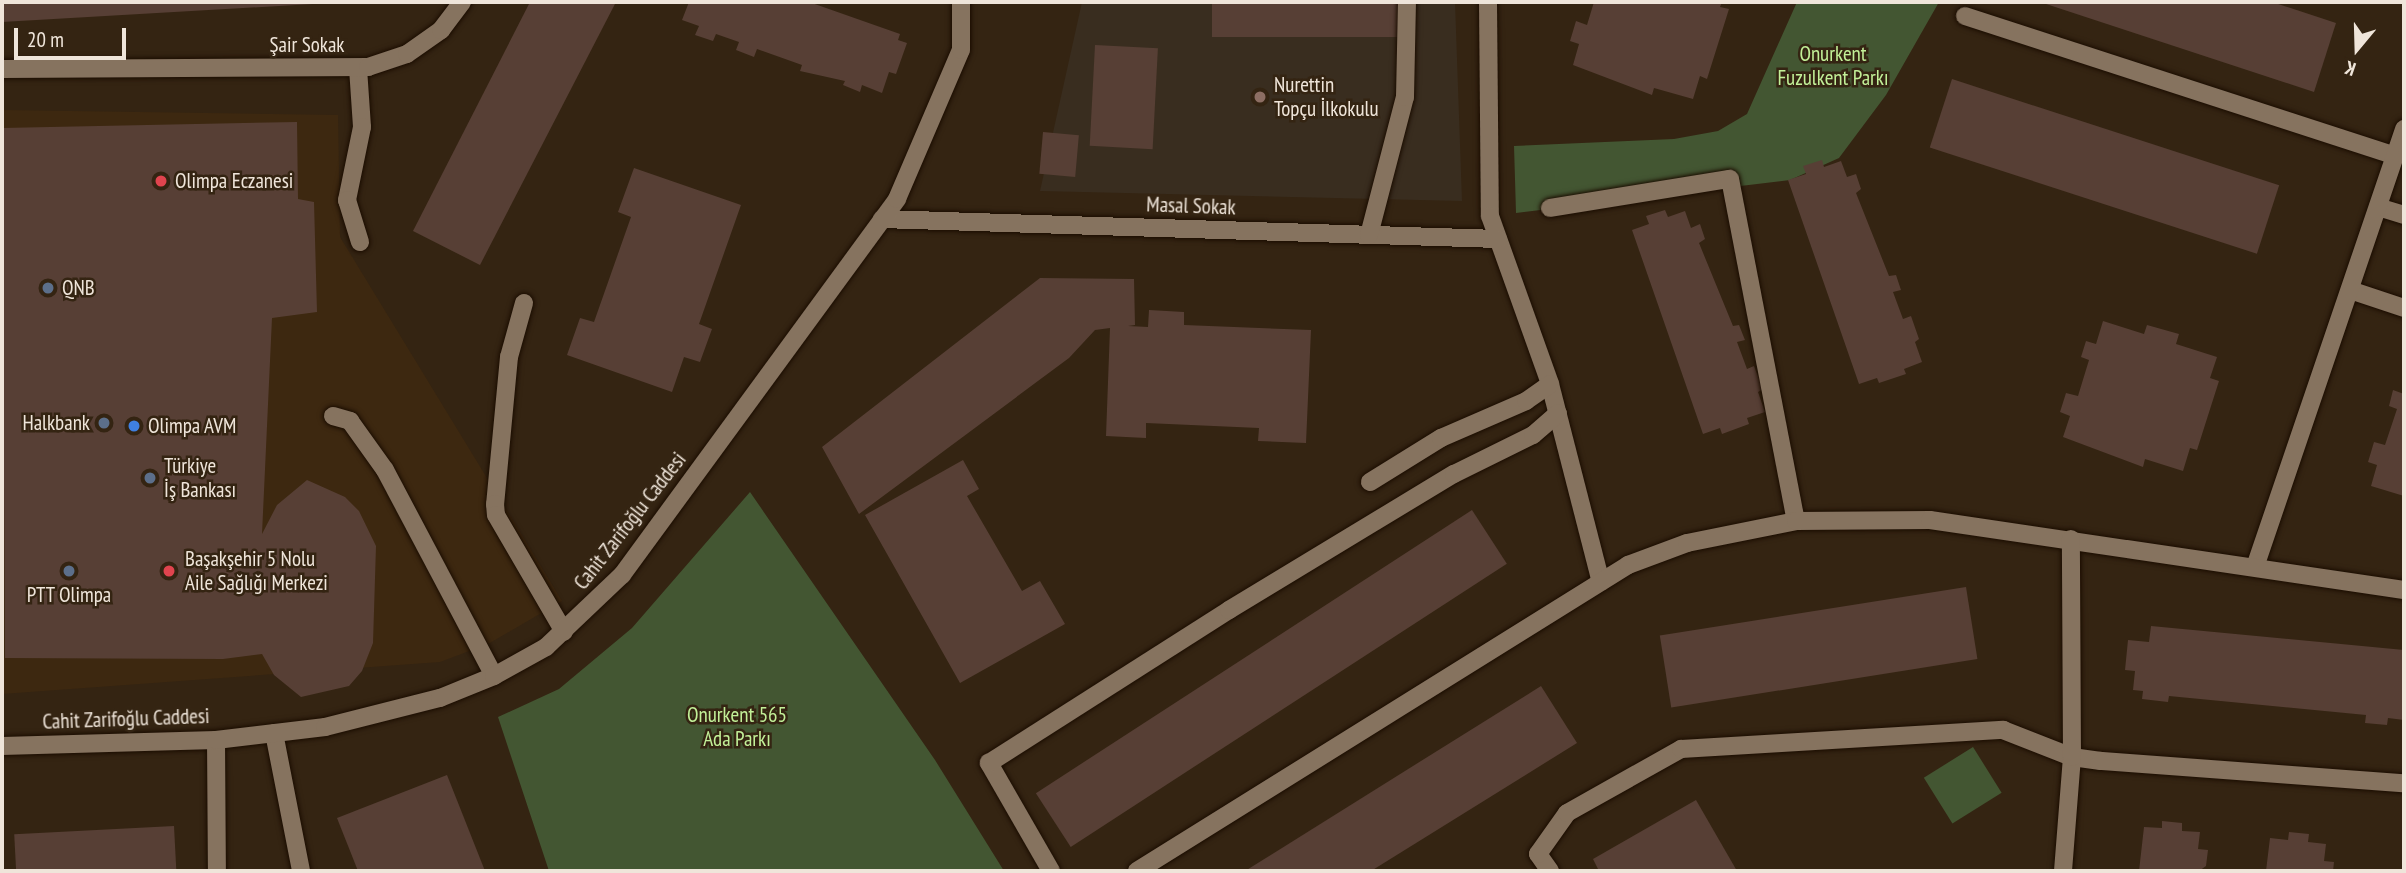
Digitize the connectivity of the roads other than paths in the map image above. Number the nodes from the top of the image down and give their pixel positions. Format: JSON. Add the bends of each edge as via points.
{"nodes":[{"id":1,"x":462,"y":2,"type":"edge"},
{"id":2,"x":961,"y":2,"type":"edge"},
{"id":3,"x":1407,"y":2,"type":"edge"},
{"id":4,"x":1488,"y":2,"type":"edge"},
{"id":5,"x":1965,"y":16,"type":"dead end"},
{"id":6,"x":358,"y":68,"type":"junction"},
{"id":7,"x":2,"y":69,"type":"edge"},
{"id":8,"x":2404,"y":129,"type":"edge"},
{"id":9,"x":2396,"y":156,"type":"junction"},
{"id":10,"x":2378,"y":207,"type":"junction"},
{"id":11,"x":1550,"y":208,"type":"dead end"},
{"id":12,"x":2404,"y":215,"type":"edge"},
{"id":13,"x":882,"y":219,"type":"junction"},
{"id":14,"x":1369,"y":235,"type":"junction"},
{"id":15,"x":1498,"y":239,"type":"junction"},
{"id":16,"x":360,"y":242,"type":"dead end"},
{"id":17,"x":2350,"y":290,"type":"junction"},
{"id":18,"x":524,"y":303,"type":"dead end"},
{"id":19,"x":2404,"y":308,"type":"edge"},
{"id":20,"x":1550,"y":384,"type":"junction"},
{"id":21,"x":1558,"y":413,"type":"junction"},
{"id":22,"x":333,"y":416,"type":"dead end"},
{"id":23,"x":1370,"y":482,"type":"dead end"},
{"id":24,"x":1796,"y":521,"type":"junction"},
{"id":25,"x":2071,"y":539,"type":"junction"},
{"id":26,"x":2255,"y":568,"type":"junction"},
{"id":27,"x":1601,"y":582,"type":"junction"},
{"id":28,"x":2404,"y":590,"type":"edge"},
{"id":29,"x":564,"y":632,"type":"junction"},
{"id":30,"x":495,"y":676,"type":"junction"},
{"id":31,"x":274,"y":733,"type":"junction"},
{"id":32,"x":216,"y":740,"type":"junction"},
{"id":33,"x":2,"y":746,"type":"edge"},
{"id":34,"x":2071,"y":757,"type":"junction"},
{"id":35,"x":2404,"y":783,"type":"edge"},
{"id":36,"x":217,"y":871,"type":"edge"},
{"id":37,"x":301,"y":871,"type":"edge"},
{"id":38,"x":1051,"y":871,"type":"edge"},
{"id":39,"x":1137,"y":871,"type":"edge"},
{"id":40,"x":1550,"y":871,"type":"edge"},
{"id":41,"x":2063,"y":871,"type":"edge"}],
"edges":[{"from":1,"to":6,"type":"street","name":"Şair Sokak","via":[[441,30],[407,54]]},
{"from":2,"to":13,"type":"street","name":"Cahit Zarifoğlu Caddesi","via":[[961,50],[897,198]]},
{"from":3,"to":14,"type":"street","via":[[1405,97]]},
{"from":4,"to":15,"type":"street","via":[[1490,216]]},
{"from":5,"to":9,"type":"street"},
{"from":6,"to":7,"type":"street","name":"Şair Sokak"},
{"from":6,"to":16,"type":"street","via":[[362,127],[347,200]]},
{"from":8,"to":9,"type":"street"},
{"from":9,"to":10,"type":"street"},
{"from":10,"to":12,"type":"street"},
{"from":10,"to":17,"type":"street"},
{"from":11,"to":24,"type":"street","via":[[1730,179]]},
{"from":13,"to":14,"type":"street","name":"Masal Sokak"},
{"from":13,"to":29,"type":"street","name":"Cahit Zarifoğlu Caddesi","via":[[622,575]]},
{"from":14,"to":15,"type":"street","name":"Masal Sokak"},
{"from":15,"to":20,"type":"street"},
{"from":17,"to":19,"type":"street"},
{"from":17,"to":26,"type":"street"},
{"from":18,"to":29,"type":"street","via":[[509,357],[496,515]]},
{"from":20,"to":21,"type":"street"},
{"from":20,"to":23,"type":"street","via":[[1526,401],[1441,438]]},
{"from":21,"to":27,"type":"street"},
{"from":21,"to":38,"type":"street","via":[[1533,435],[1454,474],[989,763]]},
{"from":22,"to":30,"type":"street","via":[[350,421],[385,470]]},
{"from":24,"to":25,"type":"street","via":[[1930,520]]},
{"from":24,"to":27,"type":"street","via":[[1687,543],[1628,565]]},
{"from":25,"to":26,"type":"street"},
{"from":25,"to":34,"type":"street"},
{"from":26,"to":28,"type":"street"},
{"from":27,"to":39,"type":"street"},
{"from":29,"to":30,"type":"street","name":"Cahit Zarifoğlu Caddesi"},
{"from":30,"to":31,"type":"street","name":"Cahit Zarifoğlu Caddesi","via":[[427,701],[325,727]]},
{"from":31,"to":32,"type":"street","name":"Cahit Zarifoğlu Caddesi"},
{"from":31,"to":37,"type":"street"},
{"from":32,"to":33,"type":"street","name":"Cahit Zarifoğlu Caddesi"},
{"from":32,"to":36,"type":"street"},
{"from":34,"to":35,"type":"street"},
{"from":34,"to":40,"type":"street","via":[[2003,730],[1681,749],[1567,813],[1538,854]]},
{"from":34,"to":41,"type":"street"}]}
